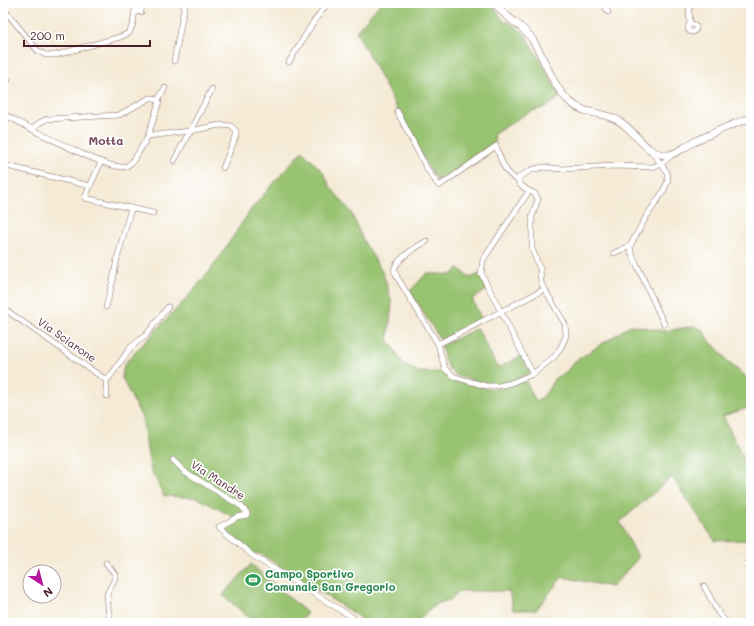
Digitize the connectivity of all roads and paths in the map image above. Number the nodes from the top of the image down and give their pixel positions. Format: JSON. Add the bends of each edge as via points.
{"nodes":[{"id":1,"x":136,"y":3,"type":"edge"},
{"id":2,"x":142,"y":3,"type":"edge"},
{"id":3,"x":185,"y":3,"type":"edge"},
{"id":4,"x":328,"y":3,"type":"edge"},
{"id":5,"x":495,"y":3,"type":"edge"},
{"id":6,"x":603,"y":3,"type":"edge"},
{"id":7,"x":692,"y":3,"type":"edge"},
{"id":8,"x":3,"y":8,"type":"edge"},
{"id":9,"x":135,"y":11,"type":"junction"},
{"id":10,"x":608,"y":12,"type":"dead end"},
{"id":11,"x":690,"y":24,"type":"dead end"},
{"id":12,"x":174,"y":61,"type":"dead end"},
{"id":13,"x":289,"y":62,"type":"dead end"},
{"id":14,"x":165,"y":88,"type":"dead end"},
{"id":15,"x":212,"y":89,"type":"dead end"},
{"id":16,"x":158,"y":100,"type":"junction"},
{"id":17,"x":397,"y":111,"type":"dead end"},
{"id":18,"x":3,"y":114,"type":"edge"},
{"id":19,"x":751,"y":118,"type":"edge"},
{"id":20,"x":32,"y":129,"type":"junction"},
{"id":21,"x":190,"y":131,"type":"junction"},
{"id":22,"x":148,"y":136,"type":"junction"},
{"id":23,"x":677,"y":152,"type":"junction"},
{"id":24,"x":659,"y":157,"type":"junction"},
{"id":25,"x":174,"y":160,"type":"dead end"},
{"id":26,"x":101,"y":162,"type":"junction"},
{"id":27,"x":661,"y":164,"type":"junction"},
{"id":28,"x":3,"y":165,"type":"edge"},
{"id":29,"x":652,"y":167,"type":"junction"},
{"id":30,"x":223,"y":168,"type":"dead end"},
{"id":31,"x":519,"y":181,"type":"junction"},
{"id":32,"x":90,"y":186,"type":"junction"},
{"id":33,"x":529,"y":191,"type":"junction"},
{"id":34,"x":131,"y":208,"type":"junction"},
{"id":35,"x":153,"y":213,"type":"dead end"},
{"id":36,"x":427,"y":241,"type":"dead end"},
{"id":37,"x":630,"y":246,"type":"junction"},
{"id":38,"x":614,"y":253,"type":"dead end"},
{"id":39,"x":545,"y":289,"type":"junction"},
{"id":40,"x":106,"y":307,"type":"dead end"},
{"id":41,"x":168,"y":307,"type":"dead end"},
{"id":42,"x":3,"y":308,"type":"edge"},
{"id":43,"x":501,"y":312,"type":"junction"},
{"id":44,"x":664,"y":324,"type":"dead end"},
{"id":45,"x":438,"y":344,"type":"junction"},
{"id":46,"x":533,"y":374,"type":"junction"},
{"id":47,"x":106,"y":380,"type":"junction"},
{"id":48,"x":107,"y":396,"type":"dead end"},
{"id":49,"x":173,"y":460,"type":"dead end"},
{"id":50,"x":106,"y":563,"type":"dead end"},
{"id":51,"x":748,"y":564,"type":"dead end"},
{"id":52,"x":751,"y":575,"type":"edge"},
{"id":53,"x":704,"y":586,"type":"dead end"},
{"id":54,"x":111,"y":623,"type":"edge"},
{"id":55,"x":357,"y":623,"type":"edge"},
{"id":56,"x":727,"y":623,"type":"edge"}],
"edges":[{"from":1,"to":9,"type":"street"},
{"from":2,"to":9,"type":"street","via":[[141,12]]},
{"from":3,"to":12,"type":"street"},
{"from":4,"to":13,"type":"street"},
{"from":5,"to":24,"type":"main road","via":[[502,13],[531,38],[560,90],[570,102],[584,111],[618,120]]},
{"from":6,"to":10,"type":"street"},
{"from":7,"to":11,"type":"street","via":[[689,10]]},
{"from":8,"to":9,"type":"street","via":[[38,51],[46,55],[56,55],[129,33]]},
{"from":14,"to":16,"type":"street"},
{"from":15,"to":21,"type":"street"},
{"from":16,"to":20,"type":"street","via":[[150,98],[119,115],[47,119]]},
{"from":16,"to":22,"type":"street"},
{"from":17,"to":31,"type":"street","via":[[427,169],[439,186],[496,146],[504,168],[510,176]]},
{"from":18,"to":20,"type":"street"},
{"from":19,"to":23,"type":"main road","via":[[711,134]]},
{"from":20,"to":26,"type":"street"},
{"from":21,"to":22,"type":"street"},
{"from":21,"to":25,"type":"street"},
{"from":21,"to":30,"type":"street","via":[[220,125],[234,128],[236,136]]},
{"from":22,"to":26,"type":"street","via":[[133,161],[127,166]]},
{"from":23,"to":24,"type":"main road"},
{"from":23,"to":27,"type":"street"},
{"from":24,"to":27,"type":"street","via":[[662,156]]},
{"from":24,"to":29,"type":"street"},
{"from":26,"to":32,"type":"street"},
{"from":27,"to":29,"type":"street"},
{"from":27,"to":37,"type":"street","via":[[667,172],[666,186]]},
{"from":28,"to":32,"type":"street"},
{"from":29,"to":31,"type":"street","via":[[543,167],[531,170],[519,177]]},
{"from":31,"to":33,"type":"street","via":[[519,184]]},
{"from":32,"to":34,"type":"street","via":[[85,198]]},
{"from":33,"to":39,"type":"street","via":[[538,199],[532,217],[532,249]]},
{"from":33,"to":43,"type":"street","via":[[483,260],[483,279]]},
{"from":34,"to":35,"type":"street"},
{"from":34,"to":40,"type":"street","via":[[116,259]]},
{"from":36,"to":45,"type":"street","via":[[396,263],[394,269]]},
{"from":37,"to":38,"type":"street"},
{"from":37,"to":44,"type":"street"},
{"from":39,"to":43,"type":"street"},
{"from":39,"to":46,"type":"street","via":[[565,324],[566,336],[555,356]]},
{"from":41,"to":47,"type":"street","via":[[146,335],[131,347]]},
{"from":42,"to":47,"type":"street","name":"Via Sciarone"},
{"from":43,"to":45,"type":"street"},
{"from":43,"to":46,"type":"street"},
{"from":45,"to":46,"type":"street","via":[[445,369],[455,377],[486,386],[498,386]]},
{"from":47,"to":48,"type":"street"},
{"from":49,"to":55,"type":"street","name":"Via Mandre","via":[[184,470],[246,510],[247,515],[237,517],[219,527],[253,556],[352,617]]},
{"from":50,"to":54,"type":"street","via":[[115,574],[107,594]]},
{"from":51,"to":52,"type":"street"},
{"from":53,"to":56,"type":"street","via":[[719,614]]}]}
